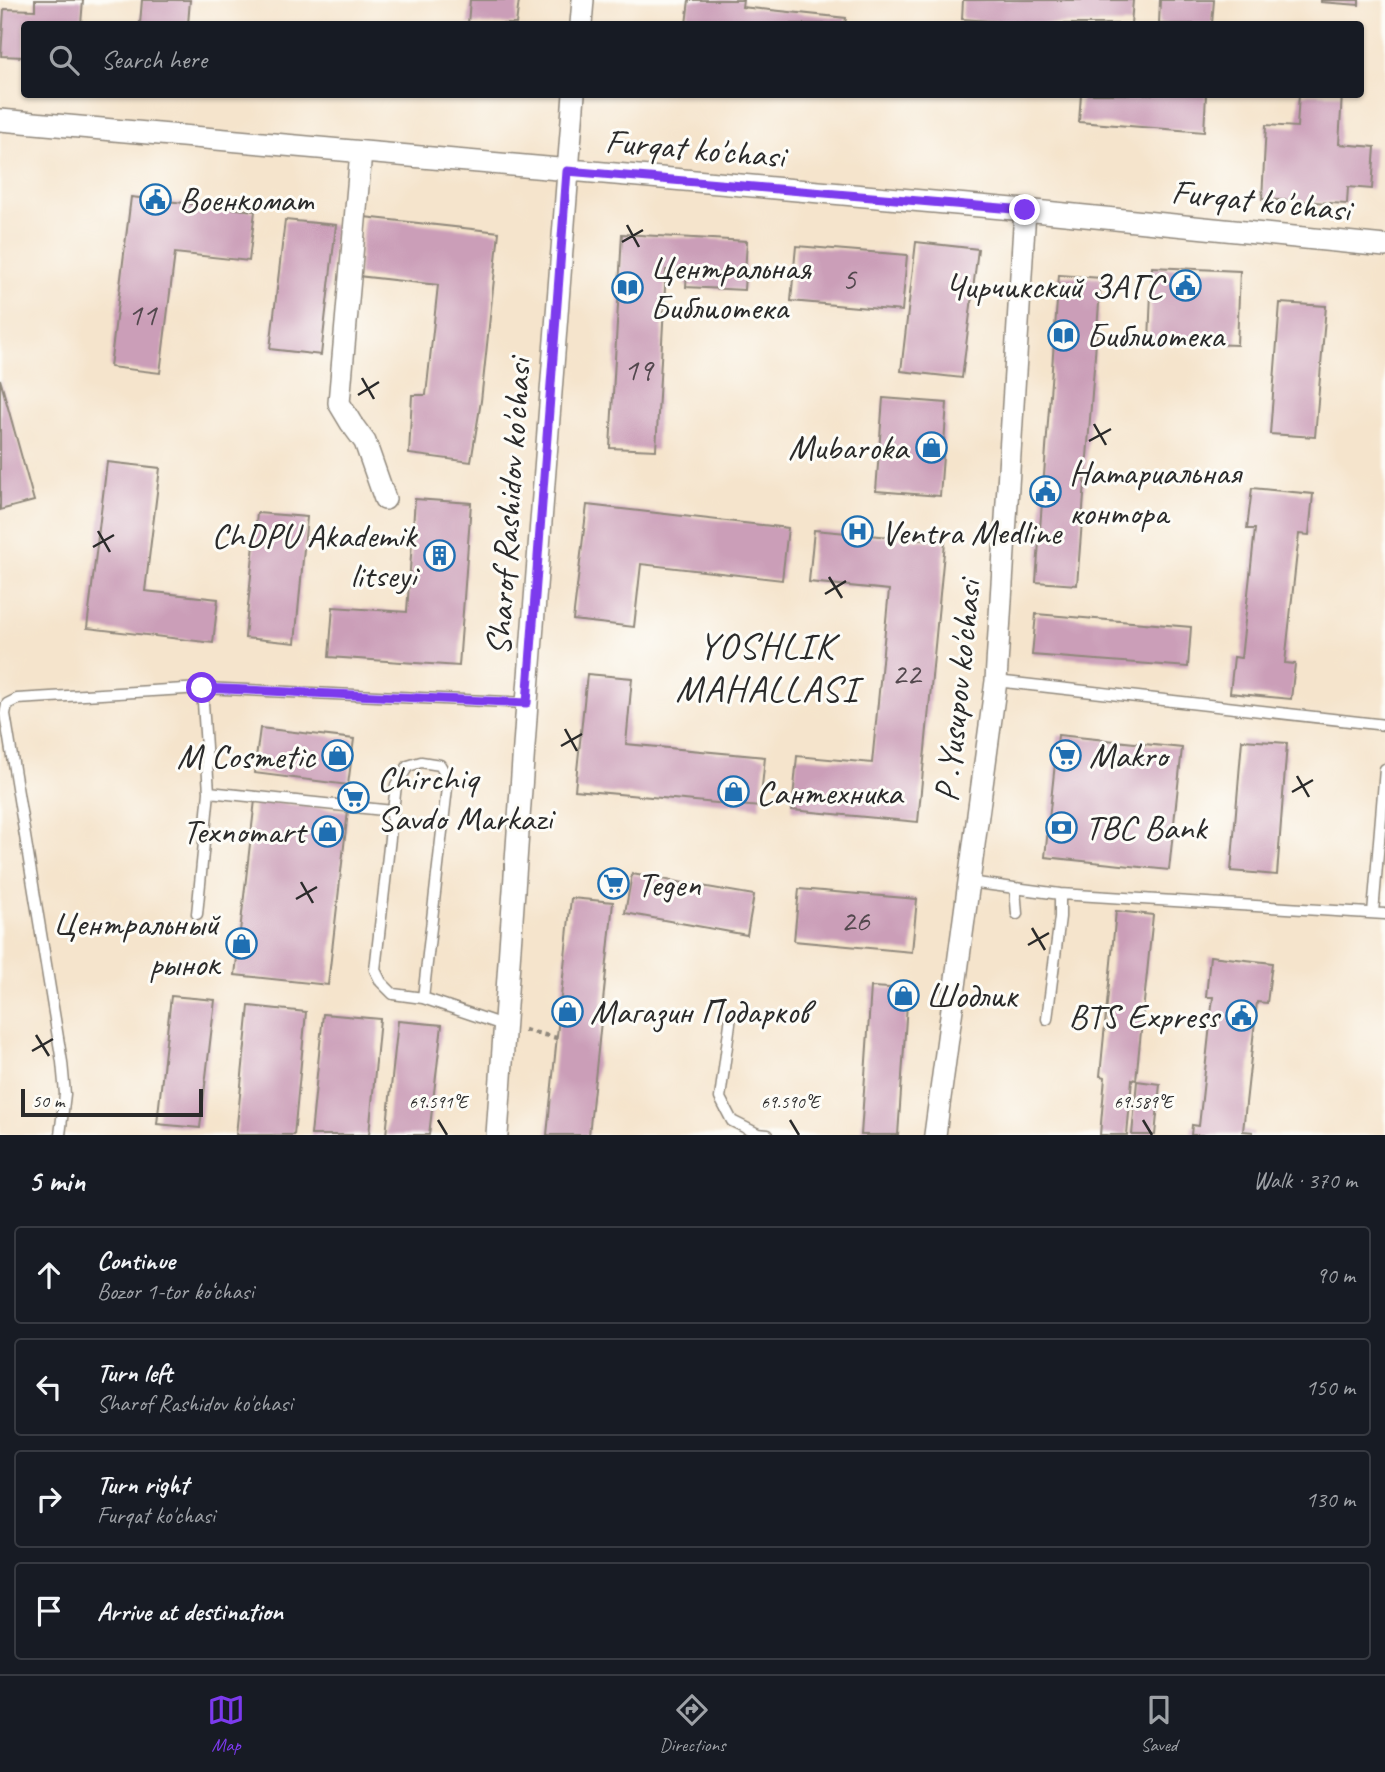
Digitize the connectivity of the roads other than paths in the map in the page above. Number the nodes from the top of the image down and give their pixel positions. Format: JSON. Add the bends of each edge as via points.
{"nodes":[{"id":1,"x":583,"y":0,"type":"edge"},
{"id":2,"x":581,"y":21,"type":"edge"},
{"id":3,"x":574,"y":98,"type":"edge"},
{"id":4,"x":0,"y":120,"type":"edge"},
{"id":5,"x":361,"y":152,"type":"junction"},
{"id":6,"x":567,"y":171,"type":"junction"},
{"id":7,"x":1025,"y":210,"type":"junction"},
{"id":8,"x":1385,"y":246,"type":"edge"},
{"id":9,"x":385,"y":499,"type":"dead end"},
{"id":10,"x":996,"y":681,"type":"junction"},
{"id":11,"x":202,"y":688,"type":"junction"},
{"id":12,"x":527,"y":703,"type":"junction"},
{"id":13,"x":1385,"y":725,"type":"edge"},
{"id":14,"x":1385,"y":769,"type":"edge"},
{"id":15,"x":209,"y":792,"type":"junction"},
{"id":16,"x":393,"y":811,"type":"junction"},
{"id":17,"x":970,"y":882,"type":"junction"},
{"id":18,"x":1015,"y":888,"type":"junction"},
{"id":19,"x":1060,"y":894,"type":"junction"},
{"id":20,"x":1379,"y":913,"type":"edge"},
{"id":21,"x":197,"y":914,"type":"dead end"},
{"id":22,"x":1017,"y":914,"type":"dead end"},
{"id":23,"x":423,"y":998,"type":"junction"},
{"id":24,"x":731,"y":1016,"type":"dead end"},
{"id":25,"x":1047,"y":1018,"type":"dead end"},
{"id":26,"x":506,"y":1026,"type":"junction"},
{"id":27,"x":60,"y":1135,"type":"edge"},
{"id":28,"x":497,"y":1135,"type":"edge"},
{"id":29,"x":768,"y":1135,"type":"edge"},
{"id":30,"x":935,"y":1135,"type":"edge"}],
"edges":[{"from":1,"to":2,"type":"street"},
{"from":3,"to":6,"type":"street","name":"Sharof Rashidov ko'chasi"},
{"from":4,"to":5,"type":"street","name":"Furqat ko'chasi"},
{"from":5,"to":6,"type":"street","name":"Furqat ko'chasi"},
{"from":5,"to":9,"type":"street","via":[[340,403],[365,442]]},
{"from":6,"to":7,"type":"street","name":"Furqat ko'chasi"},
{"from":6,"to":12,"type":"street","name":"Sharof Rashidov ko'chasi"},
{"from":7,"to":8,"type":"street","name":"Furqat ko'chasi"},
{"from":7,"to":10,"type":"street","name":"P .Yusupov ko'chasi"},
{"from":10,"to":13,"type":"lane"},
{"from":10,"to":17,"type":"street","name":"P .Yusupov ko'chasi"},
{"from":11,"to":12,"type":"lane"},
{"from":11,"to":15,"type":"lane"},
{"from":11,"to":27,"type":"lane","via":[[17,699],[7,704],[62,1062],[65,1094]]},
{"from":12,"to":26,"type":"street","name":"Sharof Rashidov ko'chasi"},
{"from":14,"to":20,"type":"lane"},
{"from":15,"to":16,"type":"lane"},
{"from":15,"to":21,"type":"lane"},
{"from":16,"to":23,"type":"lane","via":[[375,970],[393,994]]},
{"from":16,"to":23,"type":"lane","via":[[396,785],[408,766],[421,762],[440,765],[448,779],[448,795]]},
{"from":17,"to":18,"type":"lane"},
{"from":17,"to":30,"type":"street","name":"P .Yusupov ko'chasi"},
{"from":18,"to":19,"type":"lane"},
{"from":18,"to":22,"type":"lane"},
{"from":19,"to":20,"type":"lane"},
{"from":19,"to":25,"type":"lane"},
{"from":23,"to":26,"type":"lane"},
{"from":24,"to":29,"type":"lane","via":[[720,1098],[732,1121]]},
{"from":26,"to":28,"type":"street","name":"Sharof Rashidov ko'chasi"}]}
